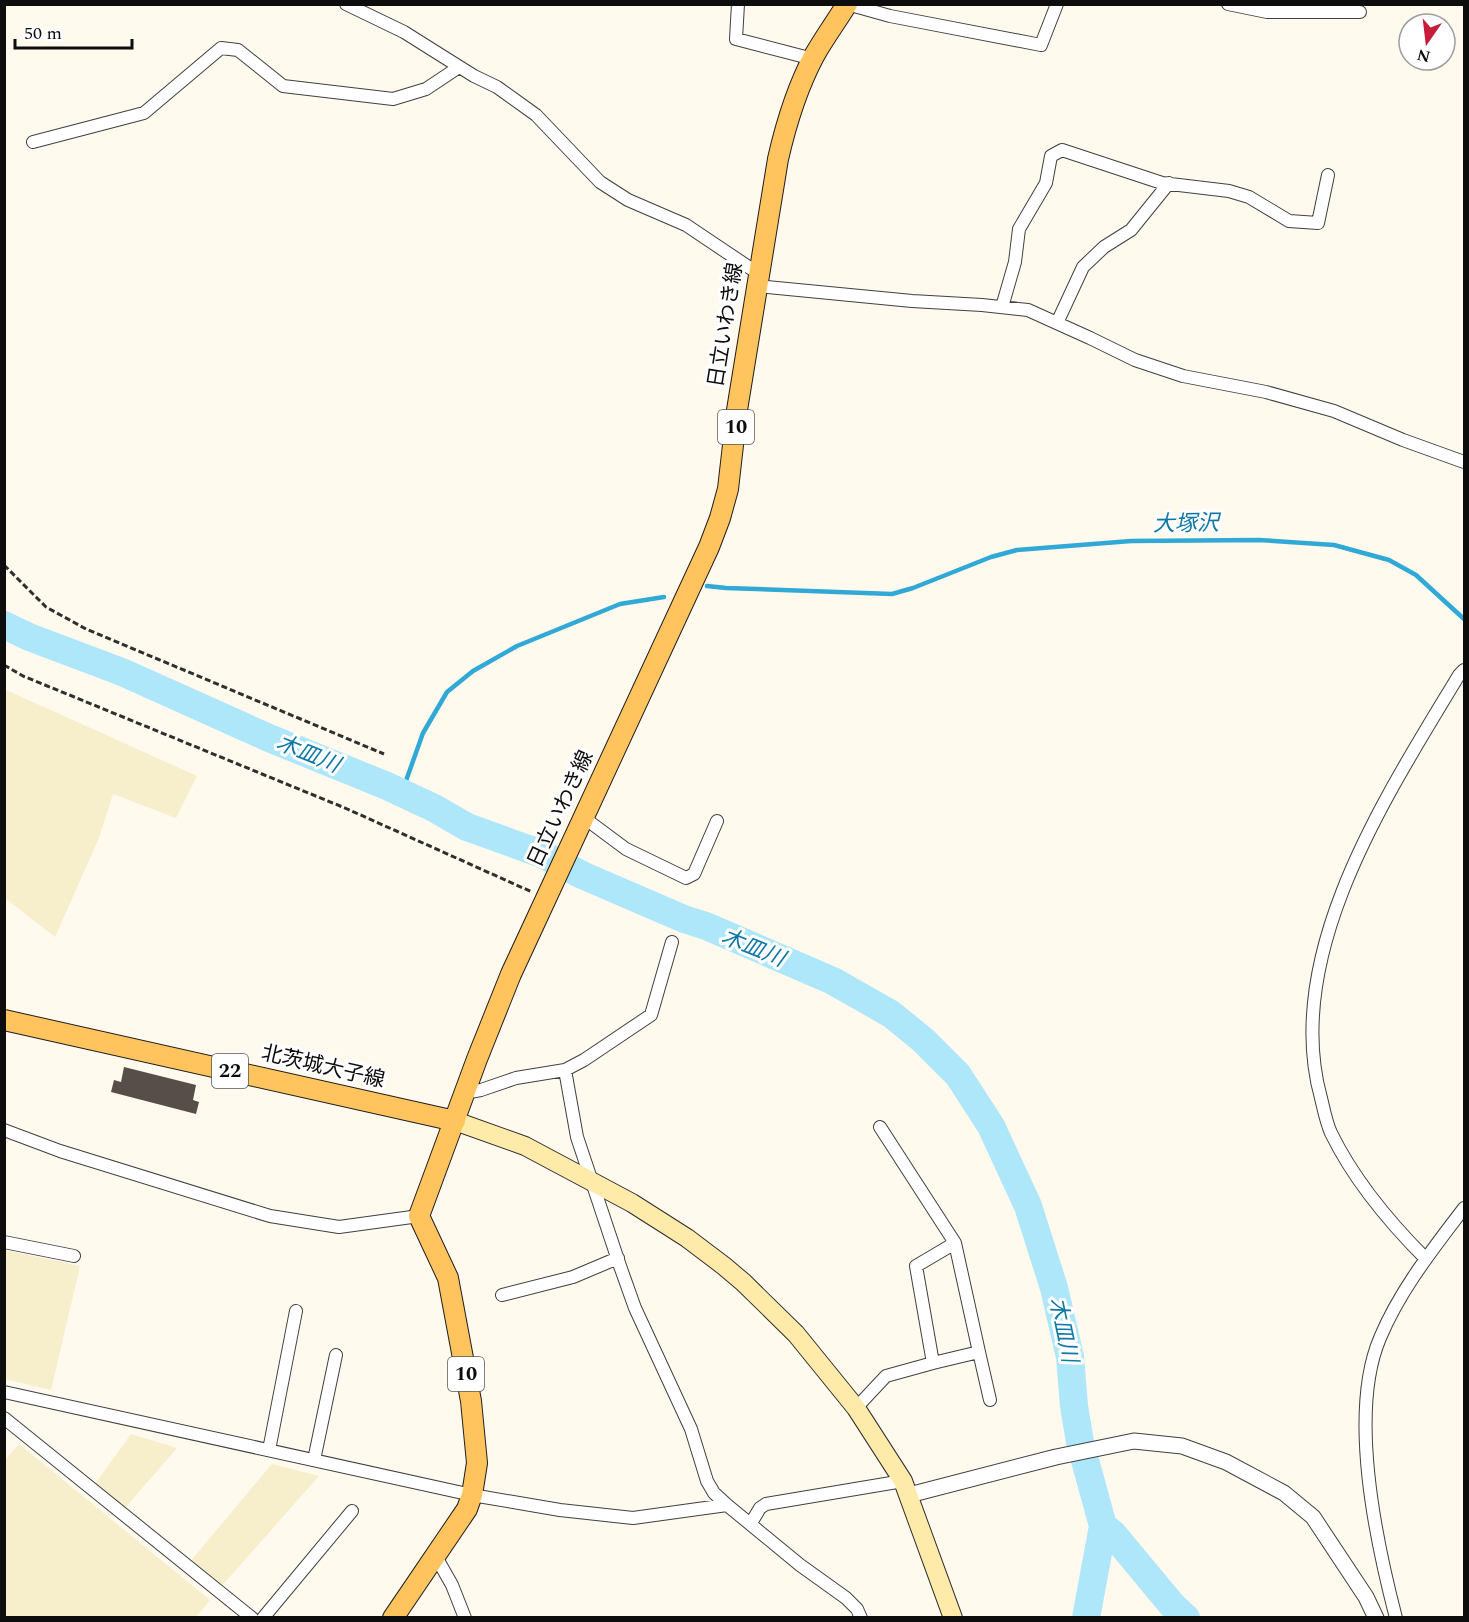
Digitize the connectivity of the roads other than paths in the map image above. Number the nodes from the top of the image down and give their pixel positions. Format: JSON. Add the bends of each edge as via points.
{"nodes":[{"id":1,"x":346,"y":4,"type":"edge"},
{"id":2,"x":738,"y":4,"type":"edge"},
{"id":3,"x":847,"y":4,"type":"edge"},
{"id":4,"x":1057,"y":4,"type":"edge"},
{"id":5,"x":1228,"y":4,"type":"edge"},
{"id":6,"x":1360,"y":12,"type":"dead end"},
{"id":7,"x":813,"y":58,"type":"junction"},
{"id":8,"x":459,"y":66,"type":"junction"},
{"id":9,"x":33,"y":141,"type":"dead end"},
{"id":10,"x":1329,"y":175,"type":"dead end"},
{"id":11,"x":1169,"y":183,"type":"junction"},
{"id":12,"x":758,"y":280,"type":"junction"},
{"id":13,"x":1002,"y":307,"type":"junction"},
{"id":14,"x":1057,"y":323,"type":"junction"},
{"id":15,"x":1464,"y":462,"type":"edge"},
{"id":16,"x":1464,"y":670,"type":"edge"},
{"id":17,"x":717,"y":821,"type":"dead end"},
{"id":18,"x":579,"y":826,"type":"junction"},
{"id":19,"x":672,"y":942,"type":"dead end"},
{"id":20,"x":4,"y":1020,"type":"edge"},
{"id":21,"x":565,"y":1070,"type":"junction"},
{"id":22,"x":464,"y":1093,"type":"junction"},
{"id":23,"x":455,"y":1121,"type":"junction"},
{"id":24,"x":880,"y":1127,"type":"dead end"},
{"id":25,"x":4,"y":1130,"type":"edge"},
{"id":26,"x":592,"y":1180,"type":"junction"},
{"id":27,"x":1464,"y":1208,"type":"edge"},
{"id":28,"x":419,"y":1216,"type":"junction"},
{"id":29,"x":4,"y":1242,"type":"edge"},
{"id":30,"x":955,"y":1243,"type":"junction"},
{"id":31,"x":74,"y":1256,"type":"dead end"},
{"id":32,"x":618,"y":1258,"type":"junction"},
{"id":33,"x":1426,"y":1259,"type":"junction"},
{"id":34,"x":502,"y":1295,"type":"dead end"},
{"id":35,"x":296,"y":1311,"type":"dead end"},
{"id":36,"x":979,"y":1352,"type":"junction"},
{"id":37,"x":336,"y":1355,"type":"dead end"},
{"id":38,"x":933,"y":1364,"type":"junction"},
{"id":39,"x":4,"y":1392,"type":"edge"},
{"id":40,"x":990,"y":1400,"type":"dead end"},
{"id":41,"x":856,"y":1408,"type":"junction"},
{"id":42,"x":4,"y":1418,"type":"edge"},
{"id":43,"x":268,"y":1450,"type":"junction"},
{"id":44,"x":314,"y":1460,"type":"junction"},
{"id":45,"x":906,"y":1488,"type":"junction"},
{"id":46,"x":472,"y":1495,"type":"junction"},
{"id":47,"x":727,"y":1505,"type":"junction"},
{"id":48,"x":352,"y":1511,"type":"dead end"},
{"id":49,"x":751,"y":1523,"type":"junction"},
{"id":50,"x":435,"y":1555,"type":"junction"},
{"id":51,"x":252,"y":1617,"type":"edge"},
{"id":52,"x":263,"y":1617,"type":"edge"},
{"id":53,"x":393,"y":1617,"type":"edge"},
{"id":54,"x":465,"y":1617,"type":"edge"},
{"id":55,"x":861,"y":1617,"type":"edge"},
{"id":56,"x":953,"y":1617,"type":"edge"},
{"id":57,"x":1376,"y":1617,"type":"edge"},
{"id":58,"x":1396,"y":1617,"type":"edge"}],
"edges":[{"from":1,"to":8,"type":"street","via":[[404,32]]},
{"from":2,"to":7,"type":"street","via":[[736,39]]},
{"from":3,"to":4,"type":"street","via":[[1041,45]]},
{"from":3,"to":7,"type":"main road","name":"日立いわき線","number":"10"},
{"from":5,"to":6,"type":"street","via":[[1267,12]]},
{"from":7,"to":12,"type":"main road","name":"日立いわき線","number":"10","via":[[795,99],[777,159]]},
{"from":8,"to":9,"type":"street","via":[[426,89],[393,99],[283,86],[238,50],[220,48],[144,113]]},
{"from":8,"to":12,"type":"street","via":[[536,115],[600,182],[628,200],[693,229]]},
{"from":10,"to":11,"type":"street","via":[[1318,223],[1289,221],[1249,197],[1229,191]]},
{"from":11,"to":13,"type":"street","via":[[1062,150],[1051,156],[1046,183],[1019,229],[1015,262]]},
{"from":11,"to":14,"type":"street","via":[[1131,230],[1104,247],[1083,267]]},
{"from":12,"to":13,"type":"street","via":[[912,301]]},
{"from":12,"to":18,"type":"main road","name":"日立いわき線","number":"10","via":[[728,489],[720,518]]},
{"from":13,"to":14,"type":"street","via":[[1028,310]]},
{"from":14,"to":15,"type":"street","via":[[1135,360],[1183,376],[1334,411]]},
{"from":16,"to":33,"type":"street","via":[[1403,767],[1360,848],[1332,920],[1316,984],[1316,1080],[1330,1131],[1396,1229]]},
{"from":17,"to":18,"type":"street","via":[[694,874],[686,878]]},
{"from":18,"to":22,"type":"main road","name":"日立いわき線","number":"10"},
{"from":19,"to":21,"type":"street","via":[[651,1015]]},
{"from":20,"to":23,"type":"main road","name":"北茨城大子線","number":"22"},
{"from":21,"to":22,"type":"street","via":[[516,1077]]},
{"from":21,"to":26,"type":"street","via":[[577,1137]]},
{"from":22,"to":23,"type":"main road","name":"日立いわき線","number":"10"},
{"from":23,"to":26,"type":"main road","via":[[525,1146]]},
{"from":23,"to":28,"type":"main road","name":"日立いわき線","number":"10"},
{"from":24,"to":30,"type":"street"},
{"from":25,"to":28,"type":"street","via":[[270,1216],[339,1227]]},
{"from":26,"to":32,"type":"street"},
{"from":26,"to":41,"type":"main road","via":[[687,1238],[743,1282],[796,1334]]},
{"from":27,"to":33,"type":"street"},
{"from":28,"to":46,"type":"main road","number":"10","via":[[448,1278],[462,1350],[476,1441]]},
{"from":29,"to":31,"type":"street"},
{"from":30,"to":36,"type":"street"},
{"from":30,"to":38,"type":"street","via":[[916,1266]]},
{"from":32,"to":34,"type":"street","via":[[573,1277]]},
{"from":32,"to":47,"type":"street","via":[[635,1308],[691,1429],[707,1481]]},
{"from":33,"to":58,"type":"street","via":[[1398,1298],[1378,1340],[1365,1412],[1380,1553]]},
{"from":35,"to":43,"type":"street"},
{"from":36,"to":38,"type":"street"},
{"from":36,"to":40,"type":"street"},
{"from":37,"to":44,"type":"street"},
{"from":38,"to":41,"type":"street","via":[[886,1376]]},
{"from":39,"to":43,"type":"street"},
{"from":41,"to":45,"type":"main road"},
{"from":42,"to":51,"type":"street"},
{"from":43,"to":44,"type":"street"},
{"from":44,"to":46,"type":"street"},
{"from":45,"to":49,"type":"street","via":[[766,1504]]},
{"from":45,"to":56,"type":"main road"},
{"from":45,"to":57,"type":"street","via":[[1134,1441],[1182,1446],[1227,1462],[1284,1493],[1313,1517]]},
{"from":46,"to":47,"type":"street","via":[[633,1518]]},
{"from":46,"to":50,"type":"main road","number":"10","via":[[467,1509]]},
{"from":47,"to":49,"type":"street"},
{"from":48,"to":52,"type":"street"},
{"from":49,"to":55,"type":"street","via":[[846,1598]]},
{"from":50,"to":53,"type":"main road","number":"10"},
{"from":50,"to":54,"type":"street"}]}
